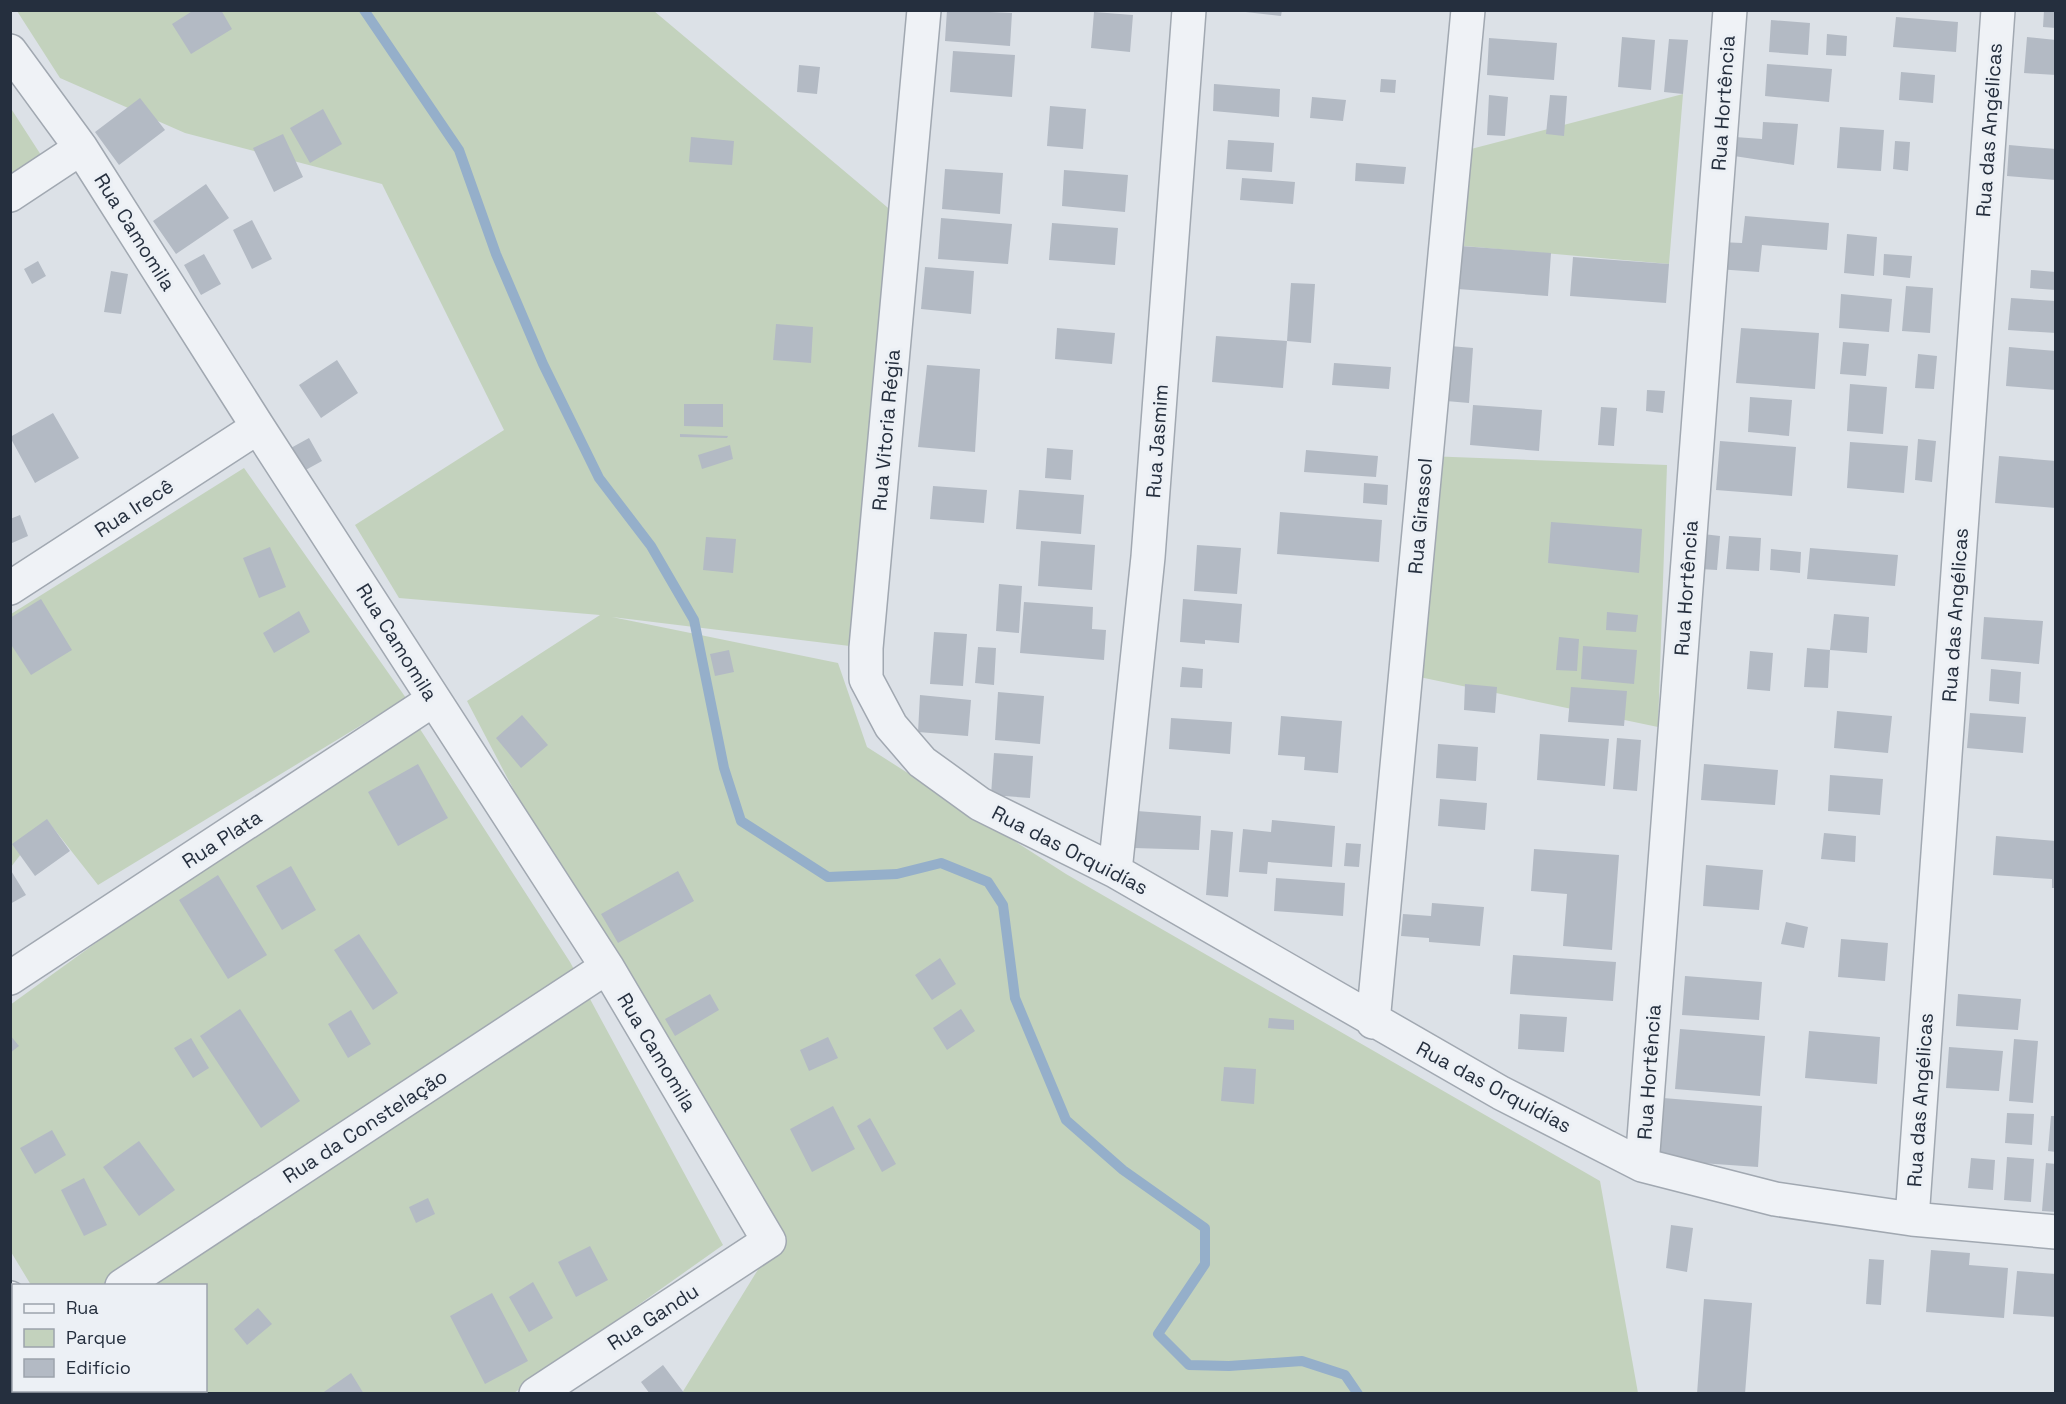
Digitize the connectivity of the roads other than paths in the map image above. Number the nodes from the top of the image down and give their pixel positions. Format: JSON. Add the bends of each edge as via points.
{"nodes":[{"id":1,"x":924,"y":10,"type":"edge"},
{"id":2,"x":1189,"y":10,"type":"edge"},
{"id":3,"x":1468,"y":10,"type":"edge"},
{"id":4,"x":1730,"y":10,"type":"edge"},
{"id":5,"x":1998,"y":10,"type":"edge"},
{"id":6,"x":10,"y":51,"type":"edge"},
{"id":7,"x":81,"y":147,"type":"junction"},
{"id":8,"x":10,"y":195,"type":"edge"},
{"id":9,"x":258,"y":427,"type":"junction"},
{"id":10,"x":10,"y":588,"type":"edge"},
{"id":11,"x":433,"y":700,"type":"junction"},
{"id":12,"x":980,"y":804,"type":"joint"},
{"id":13,"x":1114,"y":871,"type":"junction"},
{"id":14,"x":607,"y":968,"type":"junction"},
{"id":15,"x":10,"y":978,"type":"edge"},
{"id":16,"x":1373,"y":1022,"type":"junction"},
{"id":17,"x":1642,"y":1165,"type":"junction"},
{"id":18,"x":1912,"y":1219,"type":"junction"},
{"id":19,"x":2055,"y":1232,"type":"edge"},
{"id":20,"x":769,"y":1241,"type":"joint"},
{"id":21,"x":125,"y":1284,"type":"edge"},
{"id":22,"x":536,"y":1394,"type":"edge"}],
"edges":[{"from":1,"to":12,"type":"street","name":"Rua Vitoria Régia","via":[[866,680],[891,726],[922,762]]},
{"from":2,"to":13,"type":"street","name":"Rua Jasmim","via":[[1148,557]]},
{"from":3,"to":16,"type":"street","name":"Rua Girassol"},
{"from":4,"to":17,"type":"street","name":"Rua Hortência"},
{"from":5,"to":18,"type":"street","name":"Rua das Angélicas"},
{"from":6,"to":7,"type":"street","name":"Rua Camomila"},
{"from":7,"to":8,"type":"street"},
{"from":7,"to":9,"type":"street","name":"Rua Camomila"},
{"from":9,"to":10,"type":"street","name":"Rua Irecê"},
{"from":9,"to":11,"type":"street","name":"Rua Camomila"},
{"from":11,"to":14,"type":"street","name":"Rua Camomila"},
{"from":11,"to":15,"type":"street","name":"Rua Plata"},
{"from":12,"to":13,"type":"street","name":"Rua das Orquidías"},
{"from":13,"to":16,"type":"street","name":"Rua das Orquidías"},
{"from":14,"to":20,"type":"street","name":"Rua Camomila"},
{"from":14,"to":21,"type":"street","name":"Rua da Constelação"},
{"from":16,"to":17,"type":"street","name":"Rua das Orquidías","via":[[1501,1094]]},
{"from":17,"to":18,"type":"street","name":"Rua das Orquidías","via":[[1775,1199]]},
{"from":18,"to":19,"type":"street","name":"Rua das Orquidías"},
{"from":20,"to":22,"type":"street","name":"Rua Gandu"}]}
